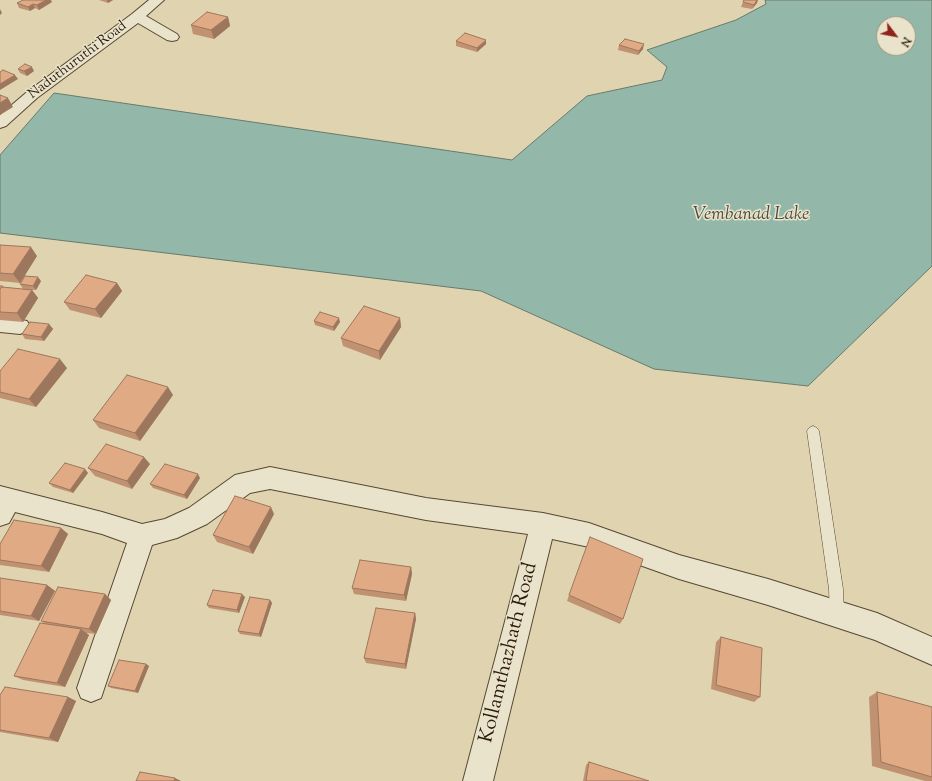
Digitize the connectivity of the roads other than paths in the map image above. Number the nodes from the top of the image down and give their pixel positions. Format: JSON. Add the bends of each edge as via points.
{"nodes":[{"id":1,"x":157,"y":0,"type":"edge"},
{"id":2,"x":137,"y":17,"type":"junction"},
{"id":3,"x":172,"y":37,"type":"dead end"},
{"id":4,"x":0,"y":123,"type":"edge"},
{"id":5,"x":0,"y":324,"type":"edge"},
{"id":6,"x":20,"y":326,"type":"dead end"},
{"id":7,"x":813,"y":431,"type":"dead end"},
{"id":8,"x":3,"y":504,"type":"edge"},
{"id":9,"x":543,"y":526,"type":"junction"},
{"id":10,"x":142,"y":536,"type":"junction"},
{"id":11,"x":837,"y":614,"type":"junction"},
{"id":12,"x":932,"y":651,"type":"edge"},
{"id":13,"x":91,"y":688,"type":"dead end"},
{"id":14,"x":478,"y":781,"type":"edge"}],
"edges":[{"from":1,"to":2,"type":"street","name":"Naduthuruthi Road"},
{"from":2,"to":3,"type":"street"},
{"from":2,"to":4,"type":"street","name":"Naduthuruthi Road"},
{"from":5,"to":6,"type":"street"},
{"from":7,"to":11,"type":"lane","via":[[836,589]]},
{"from":8,"to":10,"type":"street","via":[[102,523]]},
{"from":9,"to":10,"type":"street","via":[[426,509],[270,478],[244,483],[198,516],[168,530]]},
{"from":9,"to":11,"type":"street","via":[[589,535],[679,567]]},
{"from":9,"to":14,"type":"street","name":"Kollamthazhath Road"},
{"from":10,"to":13,"type":"street"},
{"from":11,"to":12,"type":"street","via":[[877,627]]}]}
